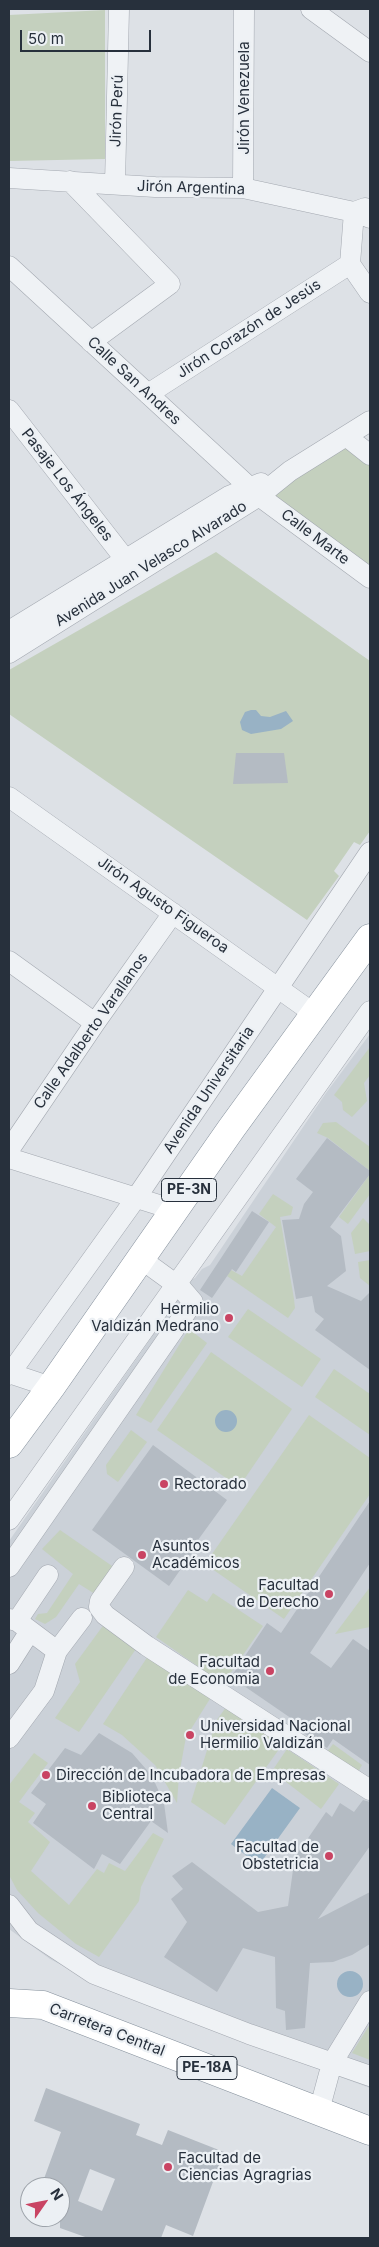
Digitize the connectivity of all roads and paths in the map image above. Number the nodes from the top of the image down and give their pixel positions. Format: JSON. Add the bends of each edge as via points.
{"nodes":[{"id":1,"x":119,"y":9,"type":"edge"},
{"id":2,"x":244,"y":9,"type":"edge"},
{"id":3,"x":311,"y":9,"type":"edge"},
{"id":4,"x":370,"y":52,"type":"edge"},
{"id":5,"x":9,"y":178,"type":"edge"},
{"id":6,"x":70,"y":181,"type":"junction"},
{"id":7,"x":115,"y":184,"type":"junction"},
{"id":8,"x":244,"y":188,"type":"junction"},
{"id":9,"x":365,"y":212,"type":"edge"},
{"id":10,"x":350,"y":264,"type":"junction"},
{"id":11,"x":9,"y":266,"type":"edge"},
{"id":12,"x":370,"y":293,"type":"edge"},
{"id":13,"x":91,"y":342,"type":"junction"},
{"id":14,"x":148,"y":394,"type":"junction"},
{"id":15,"x":9,"y":410,"type":"edge"},
{"id":16,"x":370,"y":421,"type":"edge"},
{"id":17,"x":346,"y":436,"type":"junction"},
{"id":18,"x":370,"y":455,"type":"edge"},
{"id":19,"x":255,"y":492,"type":"junction"},
{"id":20,"x":125,"y":559,"type":"junction"},
{"id":21,"x":370,"y":578,"type":"edge"},
{"id":22,"x":9,"y":631,"type":"edge"},
{"id":23,"x":9,"y":654,"type":"edge"},
{"id":24,"x":9,"y":797,"type":"edge"},
{"id":25,"x":370,"y":852,"type":"edge"},
{"id":26,"x":173,"y":912,"type":"junction"},
{"id":27,"x":370,"y":938,"type":"edge"},
{"id":28,"x":9,"y":961,"type":"edge"},
{"id":29,"x":278,"y":987,"type":"junction"},
{"id":30,"x":370,"y":1010,"type":"edge"},
{"id":31,"x":316,"y":1015,"type":"junction"},
{"id":32,"x":94,"y":1023,"type":"junction"},
{"id":33,"x":9,"y":1150,"type":"edge"},
{"id":34,"x":9,"y":1158,"type":"edge"},
{"id":35,"x":136,"y":1198,"type":"junction"},
{"id":36,"x":175,"y":1210,"type":"junction"},
{"id":37,"x":141,"y":1259,"type":"junction"},
{"id":38,"x":175,"y":1284,"type":"junction"},
{"id":39,"x":9,"y":1374,"type":"edge"},
{"id":40,"x":51,"y":1387,"type":"junction"},
{"id":41,"x":9,"y":1444,"type":"edge"},
{"id":42,"x":9,"y":1520,"type":"edge"},
{"id":43,"x":9,"y":1567,"type":"edge"},
{"id":44,"x":124,"y":1567,"type":"dead end"},
{"id":45,"x":48,"y":1575,"type":"dead end"},
{"id":46,"x":82,"y":1618,"type":"dead end"},
{"id":47,"x":19,"y":1624,"type":"edge"},
{"id":48,"x":58,"y":1651,"type":"junction"},
{"id":49,"x":9,"y":1664,"type":"edge"},
{"id":50,"x":9,"y":1738,"type":"edge"},
{"id":51,"x":370,"y":1790,"type":"edge"},
{"id":52,"x":9,"y":1906,"type":"edge"},
{"id":53,"x":9,"y":1982,"type":"edge"},
{"id":54,"x":370,"y":2001,"type":"edge"},
{"id":55,"x":9,"y":2003,"type":"edge"},
{"id":56,"x":43,"y":2005,"type":"junction"},
{"id":57,"x":9,"y":2010,"type":"edge"},
{"id":58,"x":332,"y":2063,"type":"junction"},
{"id":59,"x":370,"y":2076,"type":"edge"},
{"id":60,"x":319,"y":2111,"type":"junction"},
{"id":61,"x":370,"y":2131,"type":"edge"}],
"edges":[{"from":1,"to":7,"type":"street","name":"Jirón Perú"},
{"from":2,"to":8,"type":"street","name":"Jirón Venezuela"},
{"from":3,"to":4,"type":"street"},
{"from":5,"to":6,"type":"street","name":"Jirón Argentina"},
{"from":6,"to":7,"type":"street","name":"Jirón Argentina"},
{"from":6,"to":13,"type":"street","via":[[170,284]]},
{"from":7,"to":8,"type":"street","name":"Jirón Argentina"},
{"from":8,"to":9,"type":"street","name":"Jirón Argentina"},
{"from":9,"to":10,"type":"street"},
{"from":10,"to":12,"type":"street"},
{"from":10,"to":14,"type":"street","name":"Jirón Corazón de Jesús"},
{"from":11,"to":13,"type":"street","name":"Calle San Andres"},
{"from":13,"to":14,"type":"street","name":"Calle San Andres"},
{"from":14,"to":19,"type":"street","name":"Calle San Andres"},
{"from":15,"to":20,"type":"street","name":"Pasaje Los Ángeles"},
{"from":16,"to":17,"type":"street","name":"Avenida Juan Velasco Alvarado"},
{"from":17,"to":18,"type":"street"},
{"from":17,"to":19,"type":"street","name":"Avenida Juan Velasco Alvarado"},
{"from":19,"to":20,"type":"street","name":"Avenida Juan Velasco Alvarado","via":[[229,496]]},
{"from":19,"to":21,"type":"street","name":"Calle Marte"},
{"from":19,"to":23,"type":"street","name":"Avenida Juan Velasco Alvarado"},
{"from":20,"to":22,"type":"street","name":"Avenida Juan Velasco Alvarado"},
{"from":24,"to":26,"type":"street","name":"Jirón Agusto Figueroa"},
{"from":25,"to":29,"type":"street","name":"Avenida Universitaria"},
{"from":26,"to":29,"type":"street","name":"Jirón Agusto Figueroa"},
{"from":26,"to":32,"type":"street","name":"Calle Adalberto Varallanos"},
{"from":27,"to":31,"type":"highway","number":"PE-3N"},
{"from":28,"to":32,"type":"street"},
{"from":29,"to":31,"type":"street","name":"Jirón Agusto Figueroa"},
{"from":29,"to":35,"type":"street","name":"Avenida Universitaria"},
{"from":30,"to":38,"type":"street"},
{"from":31,"to":36,"type":"highway","number":"PE-3N"},
{"from":32,"to":33,"type":"street","name":"Calle Adalberto Varallanos"},
{"from":34,"to":35,"type":"street"},
{"from":35,"to":36,"type":"street"},
{"from":35,"to":39,"type":"street","name":"Avenida Universitaria"},
{"from":36,"to":37,"type":"highway","number":"PE-3N"},
{"from":37,"to":38,"type":"street"},
{"from":37,"to":40,"type":"highway","number":"PE-3N"},
{"from":38,"to":42,"type":"street"},
{"from":38,"to":43,"type":"street","via":[[194,1302]]},
{"from":39,"to":40,"type":"street"},
{"from":40,"to":41,"type":"highway","number":"PE-3N"},
{"from":44,"to":51,"type":"street","via":[[100,1601],[99,1607],[105,1615]]},
{"from":45,"to":47,"type":"street"},
{"from":46,"to":48,"type":"street"},
{"from":47,"to":48,"type":"street"},
{"from":47,"to":49,"type":"street"},
{"from":48,"to":50,"type":"street","via":[[44,1691]]},
{"from":52,"to":58,"type":"street","via":[[29,1931],[94,1974]]},
{"from":53,"to":56,"type":"highway","number":"PE-18A"},
{"from":54,"to":58,"type":"street"},
{"from":55,"to":56,"type":"highway","name":"Carretera Central","number":"PE-18A"},
{"from":56,"to":57,"type":"street"},
{"from":56,"to":60,"type":"highway","name":"Carretera Central","number":"PE-18A"},
{"from":58,"to":59,"type":"street"},
{"from":58,"to":60,"type":"street"},
{"from":60,"to":61,"type":"highway","name":"Carretera Central","number":"PE-18A"}]}
